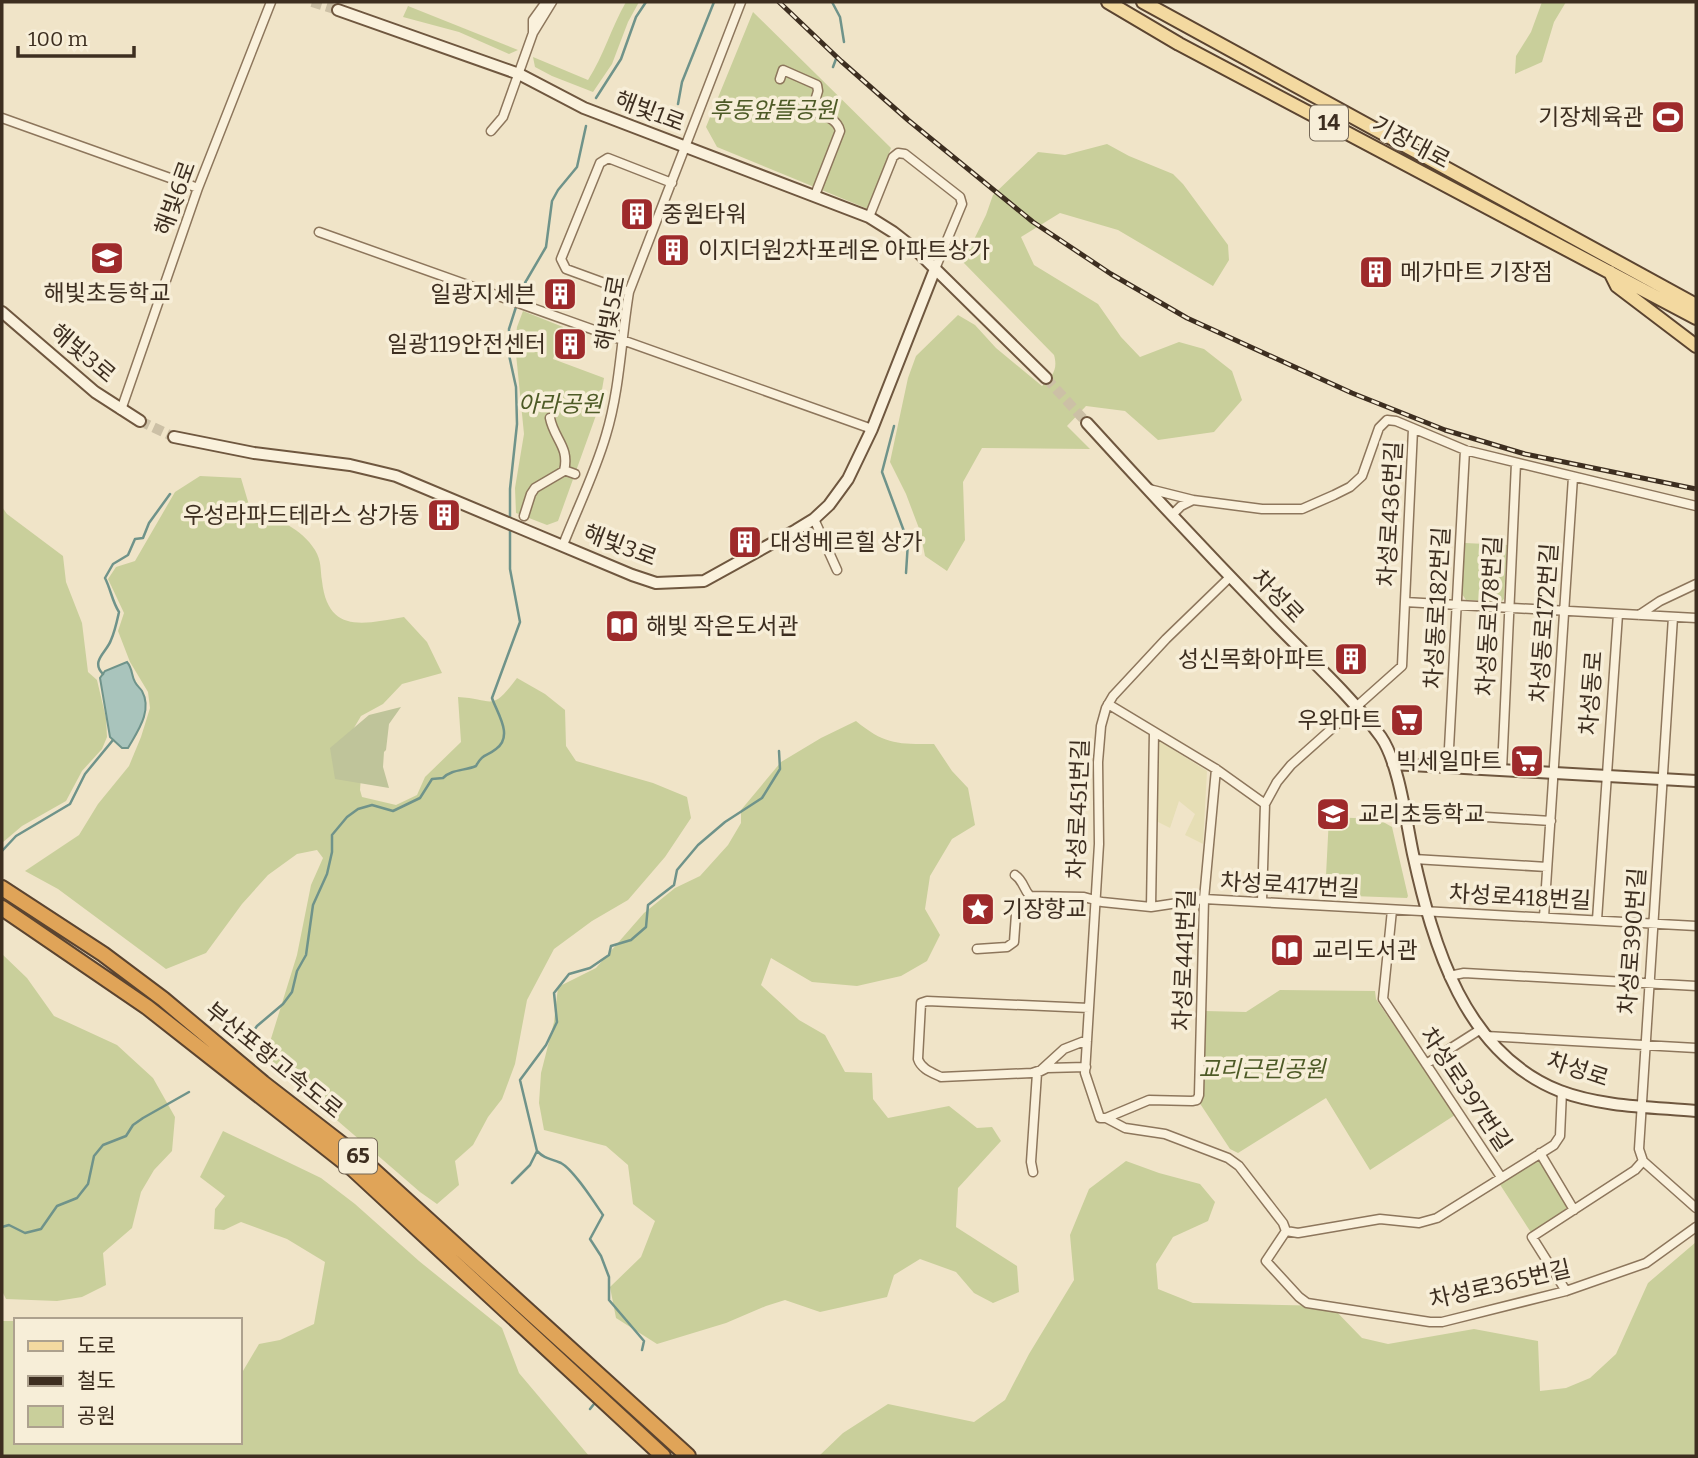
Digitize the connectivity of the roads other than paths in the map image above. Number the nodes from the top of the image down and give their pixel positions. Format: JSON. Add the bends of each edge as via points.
{"nodes":[{"id":1,"x":271,"y":2,"type":"edge"},
{"id":2,"x":546,"y":2,"type":"edge"},
{"id":3,"x":552,"y":2,"type":"edge"},
{"id":4,"x":741,"y":2,"type":"edge"},
{"id":5,"x":1108,"y":2,"type":"edge"},
{"id":6,"x":1143,"y":2,"type":"edge"},
{"id":7,"x":338,"y":10,"type":"tunnel mouth"},
{"id":8,"x":533,"y":33,"type":"junction"},
{"id":9,"x":519,"y":74,"type":"junction"},
{"id":10,"x":780,"y":79,"type":"dead end"},
{"id":11,"x":2,"y":118,"type":"edge"},
{"id":12,"x":491,"y":131,"type":"dead end"},
{"id":13,"x":685,"y":147,"type":"junction"},
{"id":14,"x":672,"y":183,"type":"junction"},
{"id":15,"x":198,"y":188,"type":"junction"},
{"id":16,"x":815,"y":195,"type":"junction"},
{"id":17,"x":869,"y":217,"type":"junction"},
{"id":18,"x":319,"y":232,"type":"dead end"},
{"id":19,"x":934,"y":269,"type":"junction"},
{"id":20,"x":1609,"y":272,"type":"junction"},
{"id":21,"x":629,"y":292,"type":"junction"},
{"id":22,"x":1696,"y":305,"type":"edge"},
{"id":23,"x":2,"y":312,"type":"edge"},
{"id":24,"x":1696,"y":318,"type":"edge"},
{"id":25,"x":621,"y":339,"type":"junction"},
{"id":26,"x":1696,"y":345,"type":"edge"},
{"id":27,"x":1046,"y":378,"type":"tunnel mouth"},
{"id":28,"x":121,"y":410,"type":"junction"},
{"id":29,"x":550,"y":418,"type":"dead end"},
{"id":30,"x":140,"y":421,"type":"tunnel mouth"},
{"id":31,"x":1087,"y":424,"type":"tunnel mouth"},
{"id":32,"x":872,"y":429,"type":"junction"},
{"id":33,"x":1413,"y":429,"type":"junction"},
{"id":34,"x":174,"y":437,"type":"tunnel mouth"},
{"id":35,"x":1465,"y":450,"type":"junction"},
{"id":36,"x":1516,"y":463,"type":"junction"},
{"id":37,"x":564,"y":470,"type":"junction"},
{"id":38,"x":575,"y":474,"type":"dead end"},
{"id":39,"x":1573,"y":477,"type":"junction"},
{"id":40,"x":1146,"y":488,"type":"junction"},
{"id":41,"x":1193,"y":500,"type":"junction"},
{"id":42,"x":1696,"y":506,"type":"edge"},
{"id":43,"x":1173,"y":514,"type":"junction"},
{"id":44,"x":524,"y":516,"type":"dead end"},
{"id":45,"x":814,"y":519,"type":"junction"},
{"id":46,"x":563,"y":545,"type":"junction"},
{"id":47,"x":837,"y":570,"type":"dead end"},
{"id":48,"x":1230,"y":577,"type":"junction"},
{"id":49,"x":1696,"y":584,"type":"edge"},
{"id":50,"x":1405,"y":602,"type":"junction"},
{"id":51,"x":1456,"y":605,"type":"junction"},
{"id":52,"x":1508,"y":608,"type":"junction"},
{"id":53,"x":1564,"y":611,"type":"junction"},
{"id":54,"x":1618,"y":614,"type":"junction"},
{"id":55,"x":1640,"y":615,"type":"junction"},
{"id":56,"x":1673,"y":617,"type":"junction"},
{"id":57,"x":1696,"y":618,"type":"edge"},
{"id":58,"x":1108,"y":704,"type":"junction"},
{"id":59,"x":1357,"y":708,"type":"junction"},
{"id":60,"x":1154,"y":732,"type":"junction"},
{"id":61,"x":1393,"y":765,"type":"junction"},
{"id":62,"x":1448,"y":767,"type":"junction"},
{"id":63,"x":1216,"y":769,"type":"junction"},
{"id":64,"x":1502,"y":769,"type":"junction"},
{"id":65,"x":1554,"y":773,"type":"junction"},
{"id":66,"x":1606,"y":776,"type":"junction"},
{"id":67,"x":1662,"y":779,"type":"junction"},
{"id":68,"x":1696,"y":781,"type":"edge"},
{"id":69,"x":1265,"y":804,"type":"junction"},
{"id":70,"x":1405,"y":817,"type":"junction"},
{"id":71,"x":1551,"y":821,"type":"junction"},
{"id":72,"x":1414,"y":859,"type":"junction"},
{"id":73,"x":1548,"y":867,"type":"junction"},
{"id":74,"x":1015,"y":875,"type":"dead end"},
{"id":75,"x":2,"y":888,"type":"edge"},
{"id":76,"x":1030,"y":896,"type":"junction"},
{"id":77,"x":1204,"y":899,"type":"junction"},
{"id":78,"x":1094,"y":900,"type":"junction"},
{"id":79,"x":1262,"y":901,"type":"junction"},
{"id":80,"x":1151,"y":907,"type":"junction"},
{"id":81,"x":2,"y":908,"type":"edge"},
{"id":82,"x":1392,"y":910,"type":"junction"},
{"id":83,"x":1426,"y":912,"type":"junction"},
{"id":84,"x":1544,"y":917,"type":"junction"},
{"id":85,"x":1597,"y":920,"type":"junction"},
{"id":86,"x":1652,"y":923,"type":"junction"},
{"id":87,"x":1696,"y":926,"type":"edge"},
{"id":88,"x":977,"y":948,"type":"dead end"},
{"id":89,"x":1450,"y":976,"type":"junction"},
{"id":90,"x":1649,"y":983,"type":"junction"},
{"id":91,"x":1696,"y":986,"type":"edge"},
{"id":92,"x":1088,"y":1008,"type":"junction"},
{"id":93,"x":1483,"y":1032,"type":"junction"},
{"id":94,"x":1087,"y":1040,"type":"junction"},
{"id":95,"x":1645,"y":1045,"type":"junction"},
{"id":96,"x":1696,"y":1048,"type":"edge"},
{"id":97,"x":1426,"y":1064,"type":"junction"},
{"id":98,"x":1086,"y":1068,"type":"junction"},
{"id":99,"x":1041,"y":1070,"type":"junction"},
{"id":100,"x":1562,"y":1091,"type":"junction"},
{"id":101,"x":1641,"y":1107,"type":"junction"},
{"id":102,"x":1696,"y":1111,"type":"edge"},
{"id":103,"x":1106,"y":1118,"type":"junction"},
{"id":104,"x":1540,"y":1153,"type":"junction"},
{"id":105,"x":1643,"y":1161,"type":"junction"},
{"id":106,"x":1032,"y":1171,"type":"dead end"},
{"id":107,"x":1501,"y":1177,"type":"junction"},
{"id":108,"x":1696,"y":1208,"type":"edge"},
{"id":109,"x":1574,"y":1210,"type":"junction"},
{"id":110,"x":1696,"y":1227,"type":"edge"},
{"id":111,"x":1286,"y":1231,"type":"junction"},
{"id":112,"x":1566,"y":1290,"type":"junction"},
{"id":113,"x":663,"y":1456,"type":"edge"},
{"id":114,"x":688,"y":1456,"type":"edge"}],
"edges":[{"from":1,"to":15,"type":"street","name":"해빛6로"},
{"from":2,"to":8,"type":"street","via":[[533,20]]},
{"from":3,"to":8,"type":"street"},
{"from":4,"to":13,"type":"street","name":"해빛5로"},
{"from":5,"to":20,"type":"main road","name":"기장대로","number":"14"},
{"from":6,"to":22,"type":"main road","name":"기장대로","number":"14"},
{"from":7,"to":9,"type":"street","name":"해빛1로"},
{"from":8,"to":9,"type":"street"},
{"from":9,"to":12,"type":"street","via":[[503,117]]},
{"from":9,"to":13,"type":"street","name":"해빛1로","via":[[583,107]]},
{"from":10,"to":16,"type":"street","via":[[783,70],[812,81],[818,91],[812,111],[839,125]]},
{"from":11,"to":15,"type":"street"},
{"from":13,"to":14,"type":"street","name":"해빛5로"},
{"from":13,"to":16,"type":"street","name":"해빛1로"},
{"from":14,"to":21,"type":"street","name":"해빛5로"},
{"from":14,"to":21,"type":"street","via":[[604,159],[561,259],[566,269]]},
{"from":15,"to":28,"type":"street","name":"해빛6로"},
{"from":16,"to":17,"type":"street","name":"해빛1로"},
{"from":17,"to":19,"type":"street","name":"해빛1로"},
{"from":17,"to":19,"type":"street","via":[[893,157],[905,154],[960,197],[962,204]]},
{"from":18,"to":25,"type":"street"},
{"from":19,"to":27,"type":"street"},
{"from":19,"to":32,"type":"street","name":"해빛3로"},
{"from":20,"to":24,"type":"main road","name":"기장대로","number":"14"},
{"from":20,"to":26,"type":"main road","via":[[1617,286]]},
{"from":21,"to":25,"type":"street","name":"해빛5로"},
{"from":23,"to":28,"type":"street","name":"해빛3로"},
{"from":25,"to":32,"type":"street"},
{"from":25,"to":46,"type":"street","name":"해빛5로","via":[[618,385],[606,436]]},
{"from":28,"to":30,"type":"street","name":"해빛3로"},
{"from":29,"to":37,"type":"street","via":[[564,448]]},
{"from":31,"to":40,"type":"street","name":"차성로"},
{"from":32,"to":45,"type":"street","name":"해빛3로","via":[[848,479]]},
{"from":33,"to":35,"type":"street","name":"차성로436번길"},
{"from":33,"to":41,"type":"street","via":[[1387,420],[1379,428],[1362,476],[1342,491],[1302,509]]},
{"from":33,"to":50,"type":"street","name":"차성로436번길"},
{"from":34,"to":46,"type":"street","name":"해빛3로","via":[[396,476]]},
{"from":35,"to":36,"type":"street","name":"차성로436번길"},
{"from":35,"to":51,"type":"street","name":"차성동로182번길"},
{"from":36,"to":39,"type":"street","name":"차성로436번길"},
{"from":36,"to":52,"type":"street","name":"차성동로178번길"},
{"from":37,"to":38,"type":"street"},
{"from":37,"to":44,"type":"street","via":[[536,488]]},
{"from":39,"to":42,"type":"street","name":"차성로436번길"},
{"from":39,"to":53,"type":"street","name":"차성동로172번길"},
{"from":40,"to":41,"type":"street"},
{"from":40,"to":43,"type":"street","name":"차성로"},
{"from":41,"to":43,"type":"street"},
{"from":43,"to":48,"type":"street","name":"차성로"},
{"from":45,"to":46,"type":"street","name":"해빛3로","via":[[704,581],[656,583]]},
{"from":45,"to":47,"type":"street"},
{"from":48,"to":58,"type":"street","name":"차성로451번길"},
{"from":48,"to":59,"type":"street","name":"차성로"},
{"from":49,"to":55,"type":"street"},
{"from":50,"to":51,"type":"street"},
{"from":50,"to":59,"type":"street","name":"차성로436번길","via":[[1402,666]]},
{"from":51,"to":52,"type":"street"},
{"from":51,"to":62,"type":"street","name":"차성동로182번길"},
{"from":52,"to":53,"type":"street"},
{"from":52,"to":64,"type":"street","name":"차성동로178번길"},
{"from":53,"to":54,"type":"street"},
{"from":53,"to":65,"type":"street","name":"차성동로172번길"},
{"from":54,"to":55,"type":"street"},
{"from":54,"to":66,"type":"street","name":"차성동로"},
{"from":55,"to":56,"type":"street"},
{"from":56,"to":57,"type":"street"},
{"from":56,"to":67,"type":"street"},
{"from":58,"to":60,"type":"street"},
{"from":58,"to":78,"type":"street","name":"차성로451번길","via":[[1099,742]]},
{"from":59,"to":61,"type":"street","name":"차성로","via":[[1381,737]]},
{"from":59,"to":69,"type":"street","name":"차성로436번길","via":[[1291,765]]},
{"from":60,"to":63,"type":"street"},
{"from":60,"to":80,"type":"street"},
{"from":61,"to":62,"type":"street"},
{"from":61,"to":70,"type":"street","name":"차성로"},
{"from":62,"to":64,"type":"street"},
{"from":63,"to":69,"type":"street"},
{"from":63,"to":77,"type":"street","name":"차성로441번길"},
{"from":64,"to":65,"type":"street"},
{"from":65,"to":66,"type":"street"},
{"from":65,"to":71,"type":"street"},
{"from":66,"to":67,"type":"street"},
{"from":66,"to":85,"type":"street","name":"차성동로"},
{"from":67,"to":68,"type":"street"},
{"from":67,"to":86,"type":"street","name":"차성로390번길"},
{"from":69,"to":79,"type":"street"},
{"from":70,"to":71,"type":"street"},
{"from":70,"to":72,"type":"street","name":"차성로"},
{"from":71,"to":73,"type":"street"},
{"from":72,"to":73,"type":"street"},
{"from":72,"to":83,"type":"street","name":"차성로"},
{"from":73,"to":84,"type":"street"},
{"from":74,"to":76,"type":"street"},
{"from":75,"to":114,"type":"highway","name":"부산포항고속도로","number":"65","via":[[163,999],[360,1159]]},
{"from":76,"to":78,"type":"street","name":"차성로417번길"},
{"from":76,"to":88,"type":"street","via":[[1016,914],[1014,942],[1007,947]]},
{"from":77,"to":79,"type":"street","name":"차성로417번길"},
{"from":77,"to":80,"type":"street","name":"차성로417번길"},
{"from":77,"to":103,"type":"street","name":"차성로441번길","via":[[1197,1100],[1149,1100]]},
{"from":78,"to":80,"type":"street","name":"차성로417번길"},
{"from":78,"to":92,"type":"street","name":"차성로451번길"},
{"from":79,"to":82,"type":"street","name":"차성로417번길"},
{"from":81,"to":113,"type":"highway","name":"부산포항고속도로","number":"65","via":[[147,1007],[353,1169]]},
{"from":82,"to":83,"type":"street","name":"차성로417번길"},
{"from":82,"to":97,"type":"street","name":"차성로397번길","via":[[1383,999]]},
{"from":83,"to":84,"type":"street","name":"차성로418번길"},
{"from":83,"to":89,"type":"street","name":"차성로"},
{"from":84,"to":85,"type":"street","name":"차성로418번길"},
{"from":85,"to":86,"type":"street","name":"차성로418번길"},
{"from":86,"to":87,"type":"street","name":"차성로418번길"},
{"from":86,"to":90,"type":"street","name":"차성로390번길"},
{"from":89,"to":90,"type":"street"},
{"from":89,"to":93,"type":"street","name":"차성로"},
{"from":90,"to":91,"type":"street"},
{"from":90,"to":95,"type":"street","name":"차성로390번길"},
{"from":92,"to":94,"type":"street","name":"차성로451번길"},
{"from":92,"to":99,"type":"street","via":[[922,1003],[918,1059],[931,1073],[941,1077]]},
{"from":93,"to":95,"type":"street"},
{"from":93,"to":97,"type":"street"},
{"from":93,"to":100,"type":"street","name":"차성로","via":[[1516,1067]]},
{"from":94,"to":98,"type":"street","name":"차성로451번길"},
{"from":94,"to":99,"type":"street","via":[[1064,1049]]},
{"from":95,"to":96,"type":"street"},
{"from":95,"to":101,"type":"street","name":"차성로390번길"},
{"from":97,"to":107,"type":"street","name":"차성로397번길"},
{"from":98,"to":99,"type":"street"},
{"from":98,"to":103,"type":"street","name":"차성로451번길","via":[[1100,1118]]},
{"from":99,"to":106,"type":"street","via":[[1036,1080]]},
{"from":100,"to":101,"type":"street","name":"차성로"},
{"from":100,"to":104,"type":"street","name":"차성로397번길","via":[[1560,1136]]},
{"from":101,"to":102,"type":"street","name":"차성로"},
{"from":101,"to":105,"type":"street","name":"차성로390번길","via":[[1639,1149]]},
{"from":103,"to":111,"type":"street","via":[[1125,1128],[1164,1134],[1228,1158],[1239,1166]]},
{"from":104,"to":107,"type":"street","name":"차성로397번길"},
{"from":104,"to":109,"type":"street"},
{"from":105,"to":108,"type":"street"},
{"from":105,"to":109,"type":"street"},
{"from":107,"to":111,"type":"street","via":[[1431,1220],[1380,1219],[1298,1233]]},
{"from":109,"to":112,"type":"street","via":[[1532,1237]]},
{"from":110,"to":112,"type":"street","name":"차성로365번길","via":[[1646,1263]]},
{"from":111,"to":112,"type":"street","name":"차성로365번길","via":[[1266,1261],[1307,1303],[1436,1322]]}]}
